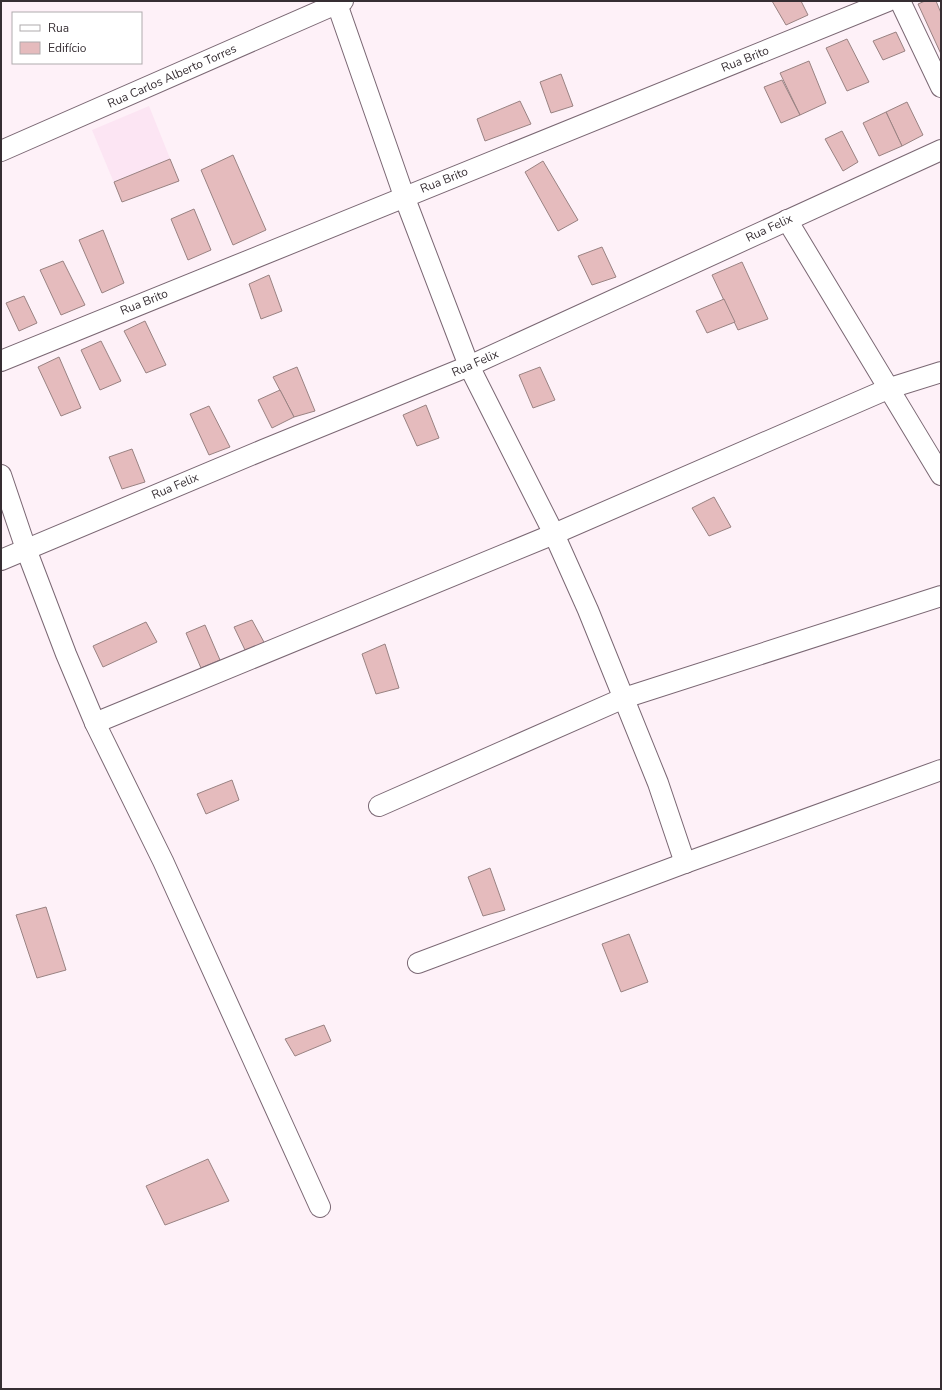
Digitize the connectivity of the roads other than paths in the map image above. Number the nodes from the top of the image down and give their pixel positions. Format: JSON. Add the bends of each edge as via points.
{"nodes":[{"id":1,"x":888,"y":1,"type":"edge"},
{"id":2,"x":900,"y":1,"type":"edge"},
{"id":3,"x":339,"y":2,"type":"edge"},
{"id":4,"x":941,"y":88,"type":"edge"},
{"id":5,"x":941,"y":150,"type":"edge"},
{"id":6,"x":1,"y":151,"type":"edge"},
{"id":7,"x":404,"y":196,"type":"junction"},
{"id":8,"x":787,"y":220,"type":"junction"},
{"id":9,"x":1,"y":361,"type":"edge"},
{"id":10,"x":470,"y":366,"type":"junction"},
{"id":11,"x":941,"y":372,"type":"edge"},
{"id":12,"x":890,"y":388,"type":"junction"},
{"id":13,"x":1,"y":475,"type":"edge"},
{"id":14,"x":941,"y":475,"type":"edge"},
{"id":15,"x":554,"y":534,"type":"junction"},
{"id":16,"x":26,"y":548,"type":"junction"},
{"id":17,"x":1,"y":560,"type":"edge"},
{"id":18,"x":941,"y":596,"type":"edge"},
{"id":19,"x":624,"y":698,"type":"junction"},
{"id":20,"x":95,"y":723,"type":"junction"},
{"id":21,"x":941,"y":770,"type":"edge"},
{"id":22,"x":379,"y":806,"type":"dead end"},
{"id":23,"x":686,"y":863,"type":"junction"},
{"id":24,"x":418,"y":963,"type":"dead end"},
{"id":25,"x":320,"y":1207,"type":"dead end"}],
"edges":[{"from":1,"to":7,"type":"street","name":"Rua Brito"},
{"from":2,"to":4,"type":"street"},
{"from":3,"to":6,"type":"street","name":"Rua Carlos Alberto Torres"},
{"from":3,"to":7,"type":"street"},
{"from":5,"to":8,"type":"street","name":"Rua Felix"},
{"from":7,"to":9,"type":"street","name":"Rua Brito"},
{"from":7,"to":10,"type":"street"},
{"from":8,"to":10,"type":"street","name":"Rua Felix"},
{"from":8,"to":12,"type":"street"},
{"from":10,"to":15,"type":"street"},
{"from":10,"to":16,"type":"street","name":"Rua Felix"},
{"from":11,"to":12,"type":"street"},
{"from":12,"to":14,"type":"street"},
{"from":12,"to":15,"type":"street"},
{"from":13,"to":16,"type":"street"},
{"from":15,"to":19,"type":"street"},
{"from":15,"to":20,"type":"street"},
{"from":16,"to":17,"type":"street","name":"Rua Felix"},
{"from":16,"to":20,"type":"street"},
{"from":18,"to":19,"type":"street"},
{"from":19,"to":22,"type":"street"},
{"from":19,"to":23,"type":"street"},
{"from":20,"to":25,"type":"street","via":[[163,861]]},
{"from":21,"to":23,"type":"street"},
{"from":23,"to":24,"type":"street"}]}
